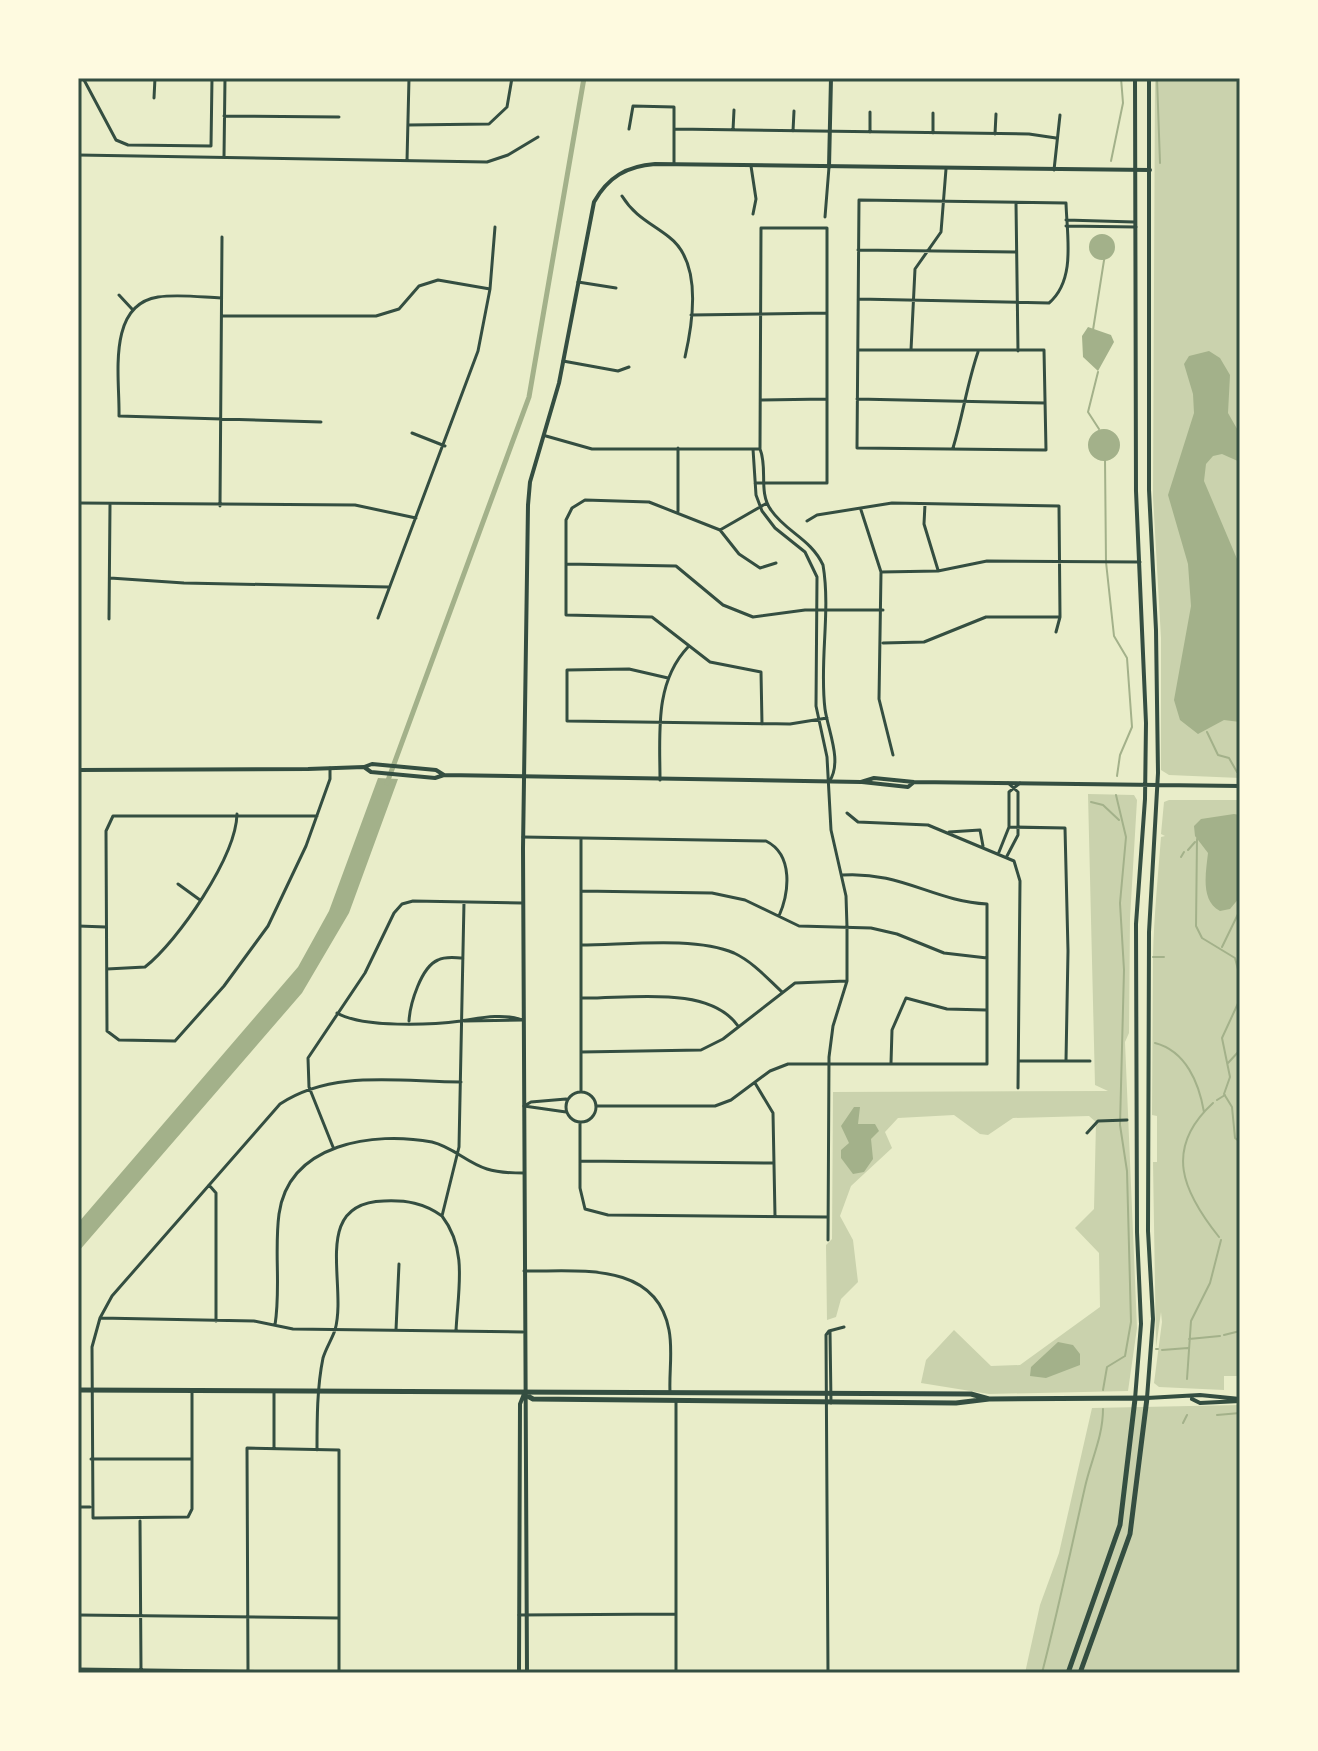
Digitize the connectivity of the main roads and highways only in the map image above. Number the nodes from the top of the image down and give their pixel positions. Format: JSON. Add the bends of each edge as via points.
{"nodes":[{"id":1,"x":831,"y":78,"type":"edge"},
{"id":2,"x":1135,"y":78,"type":"edge"},
{"id":3,"x":1149,"y":78,"type":"edge"},
{"id":4,"x":829,"y":167,"type":"junction"},
{"id":5,"x":1150,"y":170,"type":"junction"},
{"id":6,"x":1137,"y":171,"type":"junction"},
{"id":7,"x":364,"y":767,"type":"junction"},
{"id":8,"x":78,"y":770,"type":"edge"},
{"id":9,"x":444,"y":775,"type":"junction"},
{"id":10,"x":524,"y":778,"type":"junction"},
{"id":11,"x":1145,"y":785,"type":"junction"},
{"id":12,"x":1157,"y":785,"type":"junction"},
{"id":13,"x":1240,"y":786,"type":"edge"},
{"id":14,"x":78,"y":1390,"type":"edge"},
{"id":15,"x":755,"y":1392,"type":"junction"},
{"id":16,"x":524,"y":1394,"type":"junction"},
{"id":17,"x":673,"y":1396,"type":"junction"},
{"id":18,"x":1147,"y":1398,"type":"junction"},
{"id":19,"x":989,"y":1399,"type":"junction"},
{"id":20,"x":1135,"y":1399,"type":"junction"},
{"id":21,"x":1240,"y":1400,"type":"edge"},
{"id":22,"x":753,"y":1401,"type":"junction"},
{"id":23,"x":519,"y":1673,"type":"edge"},
{"id":24,"x":527,"y":1673,"type":"edge"},
{"id":25,"x":1068,"y":1673,"type":"edge"},
{"id":26,"x":1080,"y":1673,"type":"edge"}],
"edges":[{"from":1,"to":4,"type":"main road"},
{"from":2,"to":6,"type":"main road"},
{"from":3,"to":5,"type":"main road"},
{"from":4,"to":6,"type":"main road"},
{"from":4,"to":10,"type":"main road","via":[[674,164],[624,170],[594,202],[528,505]]},
{"from":5,"to":6,"type":"main road"},
{"from":5,"to":12,"type":"main road","via":[[1149,478]]},
{"from":6,"to":11,"type":"main road","via":[[1136,491]]},
{"from":7,"to":8,"type":"main road"},
{"from":7,"to":9,"type":"main road"},
{"from":7,"to":9,"type":"main road","via":[[403,766]]},
{"from":9,"to":10,"type":"main road"},
{"from":10,"to":11,"type":"main road"},
{"from":10,"to":16,"type":"main road"},
{"from":11,"to":12,"type":"main road"},
{"from":11,"to":20,"type":"main road","via":[[1136,924],[1141,1324]]},
{"from":12,"to":13,"type":"main road"},
{"from":12,"to":18,"type":"main road","via":[[1149,932],[1148,1231],[1153,1319]]},
{"from":14,"to":16,"type":"main road"},
{"from":15,"to":17,"type":"main road"},
{"from":15,"to":19,"type":"main road","via":[[971,1394]]},
{"from":15,"to":22,"type":"main road"},
{"from":16,"to":17,"type":"main road","via":[[533,1390]]},
{"from":16,"to":17,"type":"main road","via":[[533,1399]]},
{"from":16,"to":23,"type":"main road"},
{"from":16,"to":24,"type":"main road"},
{"from":17,"to":22,"type":"main road"},
{"from":18,"to":20,"type":"main road"},
{"from":18,"to":21,"type":"main road"},
{"from":18,"to":26,"type":"main road","via":[[1130,1534]]},
{"from":19,"to":20,"type":"main road"},
{"from":19,"to":22,"type":"main road"},
{"from":20,"to":25,"type":"main road","via":[[1120,1525]]}]}
